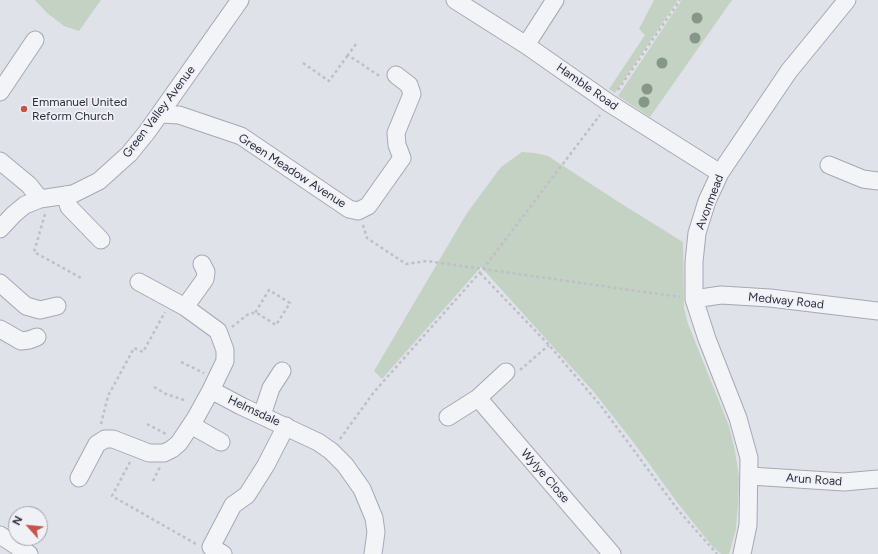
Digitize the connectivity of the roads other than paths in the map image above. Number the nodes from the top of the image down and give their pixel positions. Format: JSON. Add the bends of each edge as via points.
{"nodes":[{"id":1,"x":240,"y":0,"type":"edge"},
{"id":2,"x":455,"y":0,"type":"edge"},
{"id":3,"x":555,"y":0,"type":"edge"},
{"id":4,"x":846,"y":0,"type":"edge"},
{"id":5,"x":35,"y":40,"type":"dead end"},
{"id":6,"x":526,"y":45,"type":"junction"},
{"id":7,"x":396,"y":75,"type":"road end"},
{"id":8,"x":0,"y":92,"type":"edge"},
{"id":9,"x":161,"y":114,"type":"junction"},
{"id":10,"x":0,"y":161,"type":"edge"},
{"id":11,"x":829,"y":165,"type":"dead end"},
{"id":12,"x":720,"y":173,"type":"junction"},
{"id":13,"x":878,"y":181,"type":"edge"},
{"id":14,"x":65,"y":196,"type":"junction"},
{"id":15,"x":41,"y":199,"type":"junction"},
{"id":16,"x":0,"y":229,"type":"edge"},
{"id":17,"x":101,"y":240,"type":"dead end"},
{"id":18,"x":202,"y":264,"type":"dead end"},
{"id":19,"x":139,"y":282,"type":"dead end"},
{"id":20,"x":0,"y":283,"type":"edge"},
{"id":21,"x":694,"y":299,"type":"junction"},
{"id":22,"x":179,"y":303,"type":"junction"},
{"id":23,"x":57,"y":306,"type":"dead end"},
{"id":24,"x":878,"y":312,"type":"edge"},
{"id":25,"x":0,"y":329,"type":"edge"},
{"id":26,"x":36,"y":337,"type":"dead end"},
{"id":27,"x":282,"y":371,"type":"dead end"},
{"id":28,"x":506,"y":372,"type":"road end"},
{"id":29,"x":213,"y":384,"type":"junction"},
{"id":30,"x":478,"y":398,"type":"junction"},
{"id":31,"x":262,"y":415,"type":"junction"},
{"id":32,"x":448,"y":417,"type":"dead end"},
{"id":33,"x":191,"y":425,"type":"junction"},
{"id":34,"x":286,"y":426,"type":"junction"},
{"id":35,"x":220,"y":442,"type":"dead end"},
{"id":36,"x":750,"y":476,"type":"junction"},
{"id":37,"x":79,"y":478,"type":"dead end"},
{"id":38,"x":878,"y":479,"type":"edge"},
{"id":39,"x":0,"y":535,"type":"edge"},
{"id":40,"x":217,"y":550,"type":"edge"},
{"id":41,"x":29,"y":554,"type":"edge"},
{"id":42,"x":373,"y":554,"type":"edge"},
{"id":43,"x":612,"y":554,"type":"edge"},
{"id":44,"x":742,"y":554,"type":"edge"}],
"edges":[{"from":1,"to":9,"type":"street","name":"Green Valley Avenue"},
{"from":2,"to":6,"type":"street","name":"Hamble Road"},
{"from":3,"to":6,"type":"street"},
{"from":4,"to":12,"type":"street","name":"Avonmead","via":[[789,71]]},
{"from":5,"to":8,"type":"street"},
{"from":6,"to":12,"type":"street","name":"Hamble Road","via":[[609,103]]},
{"from":7,"to":9,"type":"street","name":"Green Meadow Avenue","via":[[409,85],[412,94],[396,133],[402,158],[368,206],[358,211],[349,209],[241,136],[179,115]]},
{"from":9,"to":14,"type":"street","name":"Green Valley Avenue","via":[[113,171],[83,190]]},
{"from":10,"to":15,"type":"street","via":[[29,185]]},
{"from":11,"to":13,"type":"street","via":[[862,179]]},
{"from":12,"to":21,"type":"street","name":"Avonmead","via":[[707,201],[697,233]]},
{"from":14,"to":15,"type":"street","name":"Green Valley Avenue"},
{"from":14,"to":17,"type":"street","via":[[69,207]]},
{"from":15,"to":16,"type":"street","name":"Green Valley Avenue","via":[[25,205]]},
{"from":18,"to":22,"type":"street","via":[[206,272],[205,279]]},
{"from":19,"to":22,"type":"street"},
{"from":20,"to":23,"type":"street","via":[[26,306],[40,310]]},
{"from":21,"to":24,"type":"street","name":"Medway Road","via":[[721,295],[770,298]]},
{"from":21,"to":36,"type":"street","name":"Avonmead","via":[[717,369],[738,418],[749,458]]},
{"from":22,"to":29,"type":"street","via":[[213,326],[221,337],[225,350],[224,361]]},
{"from":25,"to":26,"type":"street","via":[[21,341]]},
{"from":27,"to":31,"type":"street","via":[[272,388]]},
{"from":28,"to":30,"type":"street"},
{"from":29,"to":31,"type":"street","name":"Helmsdale"},
{"from":29,"to":33,"type":"street"},
{"from":30,"to":32,"type":"street"},
{"from":30,"to":43,"type":"street","name":"Wylye Close"},
{"from":31,"to":34,"type":"street","name":"Helmsdale"},
{"from":33,"to":35,"type":"street"},
{"from":33,"to":37,"type":"street","via":[[180,441],[164,453],[149,453],[113,439],[101,441]]},
{"from":34,"to":40,"type":"street","via":[[247,495],[233,505]]},
{"from":34,"to":42,"type":"street","name":"Helmsdale","via":[[331,451],[353,475],[370,507],[376,532]]},
{"from":36,"to":38,"type":"street","name":"Arun Road","via":[[844,482]]},
{"from":36,"to":44,"type":"street","name":"Avonmead","via":[[748,525]]},
{"from":39,"to":41,"type":"street"}]}
